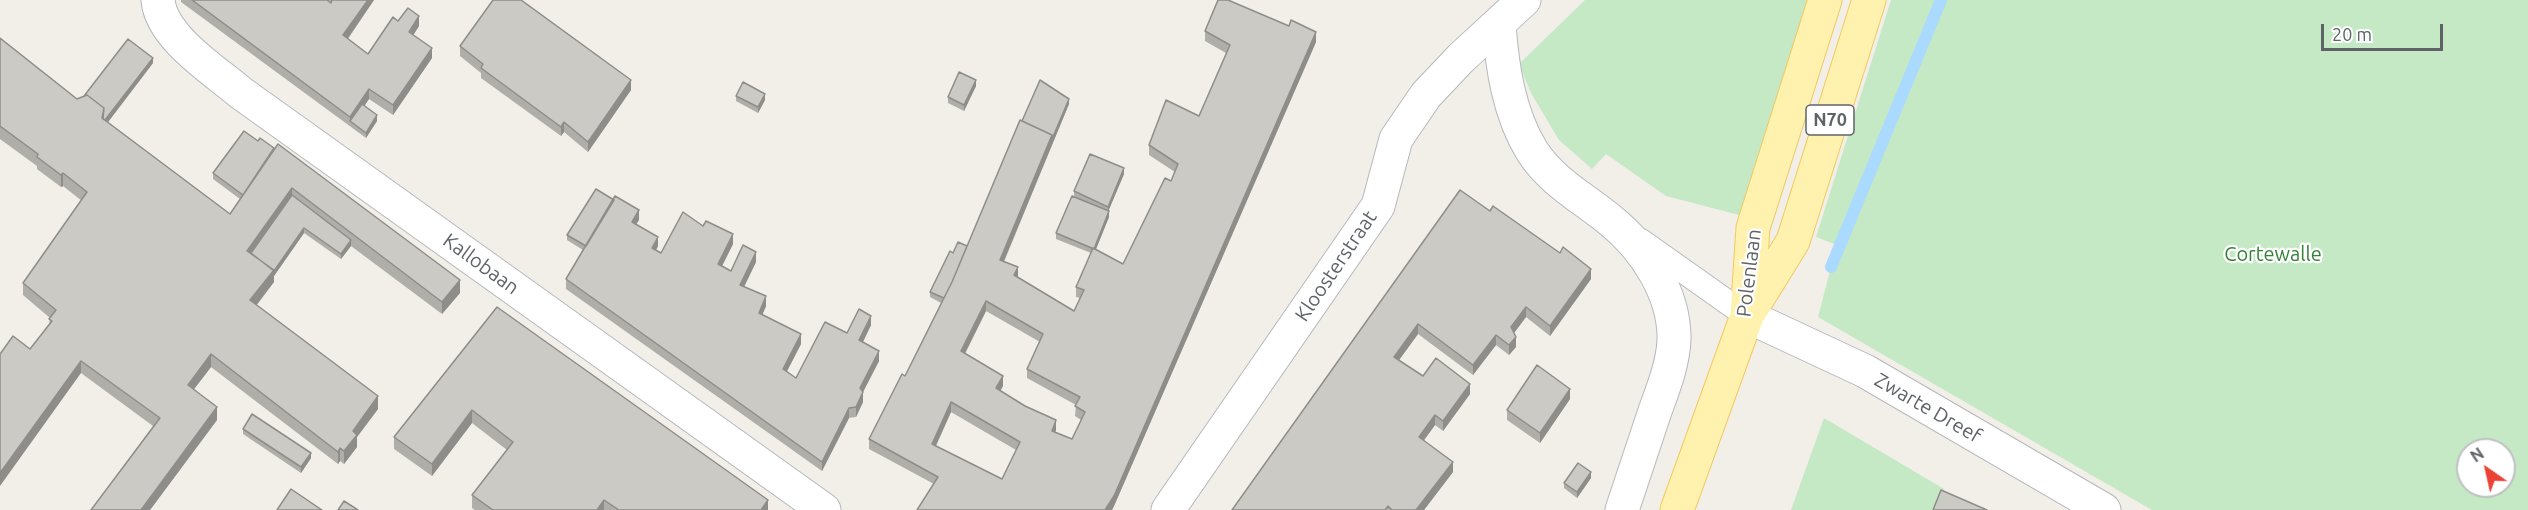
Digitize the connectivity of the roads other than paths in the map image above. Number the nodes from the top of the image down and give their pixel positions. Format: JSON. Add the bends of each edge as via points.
{"nodes":[{"id":1,"x":158,"y":0,"type":"edge"},
{"id":2,"x":1524,"y":0,"type":"edge"},
{"id":3,"x":1825,"y":0,"type":"edge"},
{"id":4,"x":1869,"y":0,"type":"edge"},
{"id":5,"x":1499,"y":24,"type":"junction"},
{"id":6,"x":1609,"y":219,"type":"junction"},
{"id":7,"x":1747,"y":316,"type":"junction"},
{"id":8,"x":824,"y":510,"type":"edge"},
{"id":9,"x":1168,"y":510,"type":"edge"},
{"id":10,"x":1622,"y":510,"type":"edge"},
{"id":11,"x":1677,"y":510,"type":"edge"},
{"id":12,"x":2104,"y":510,"type":"edge"}],
"edges":[{"from":1,"to":8,"type":"street","name":"Kallobaan","via":[[166,26],[179,41],[241,93]]},
{"from":2,"to":5,"type":"street","name":"Kloosterstraat"},
{"from":3,"to":7,"type":"main road","name":"Polenlaan","number":"N70","via":[[1753,228]]},
{"from":4,"to":7,"type":"main road","name":"Polenlaan","number":"N70","via":[[1793,241]]},
{"from":5,"to":6,"type":"street","via":[[1512,107],[1532,151],[1562,184]]},
{"from":5,"to":9,"type":"street","name":"Kloosterstraat","via":[[1445,73],[1396,139],[1378,206]]},
{"from":6,"to":7,"type":"lane"},
{"from":6,"to":10,"type":"street","via":[[1633,241],[1657,274],[1669,307],[1674,340],[1666,379]]},
{"from":7,"to":11,"type":"main road","name":"Polenlaan","number":"N70"},
{"from":7,"to":12,"type":"street","name":"Zwarte Dreef","via":[[1865,371]]}]}
